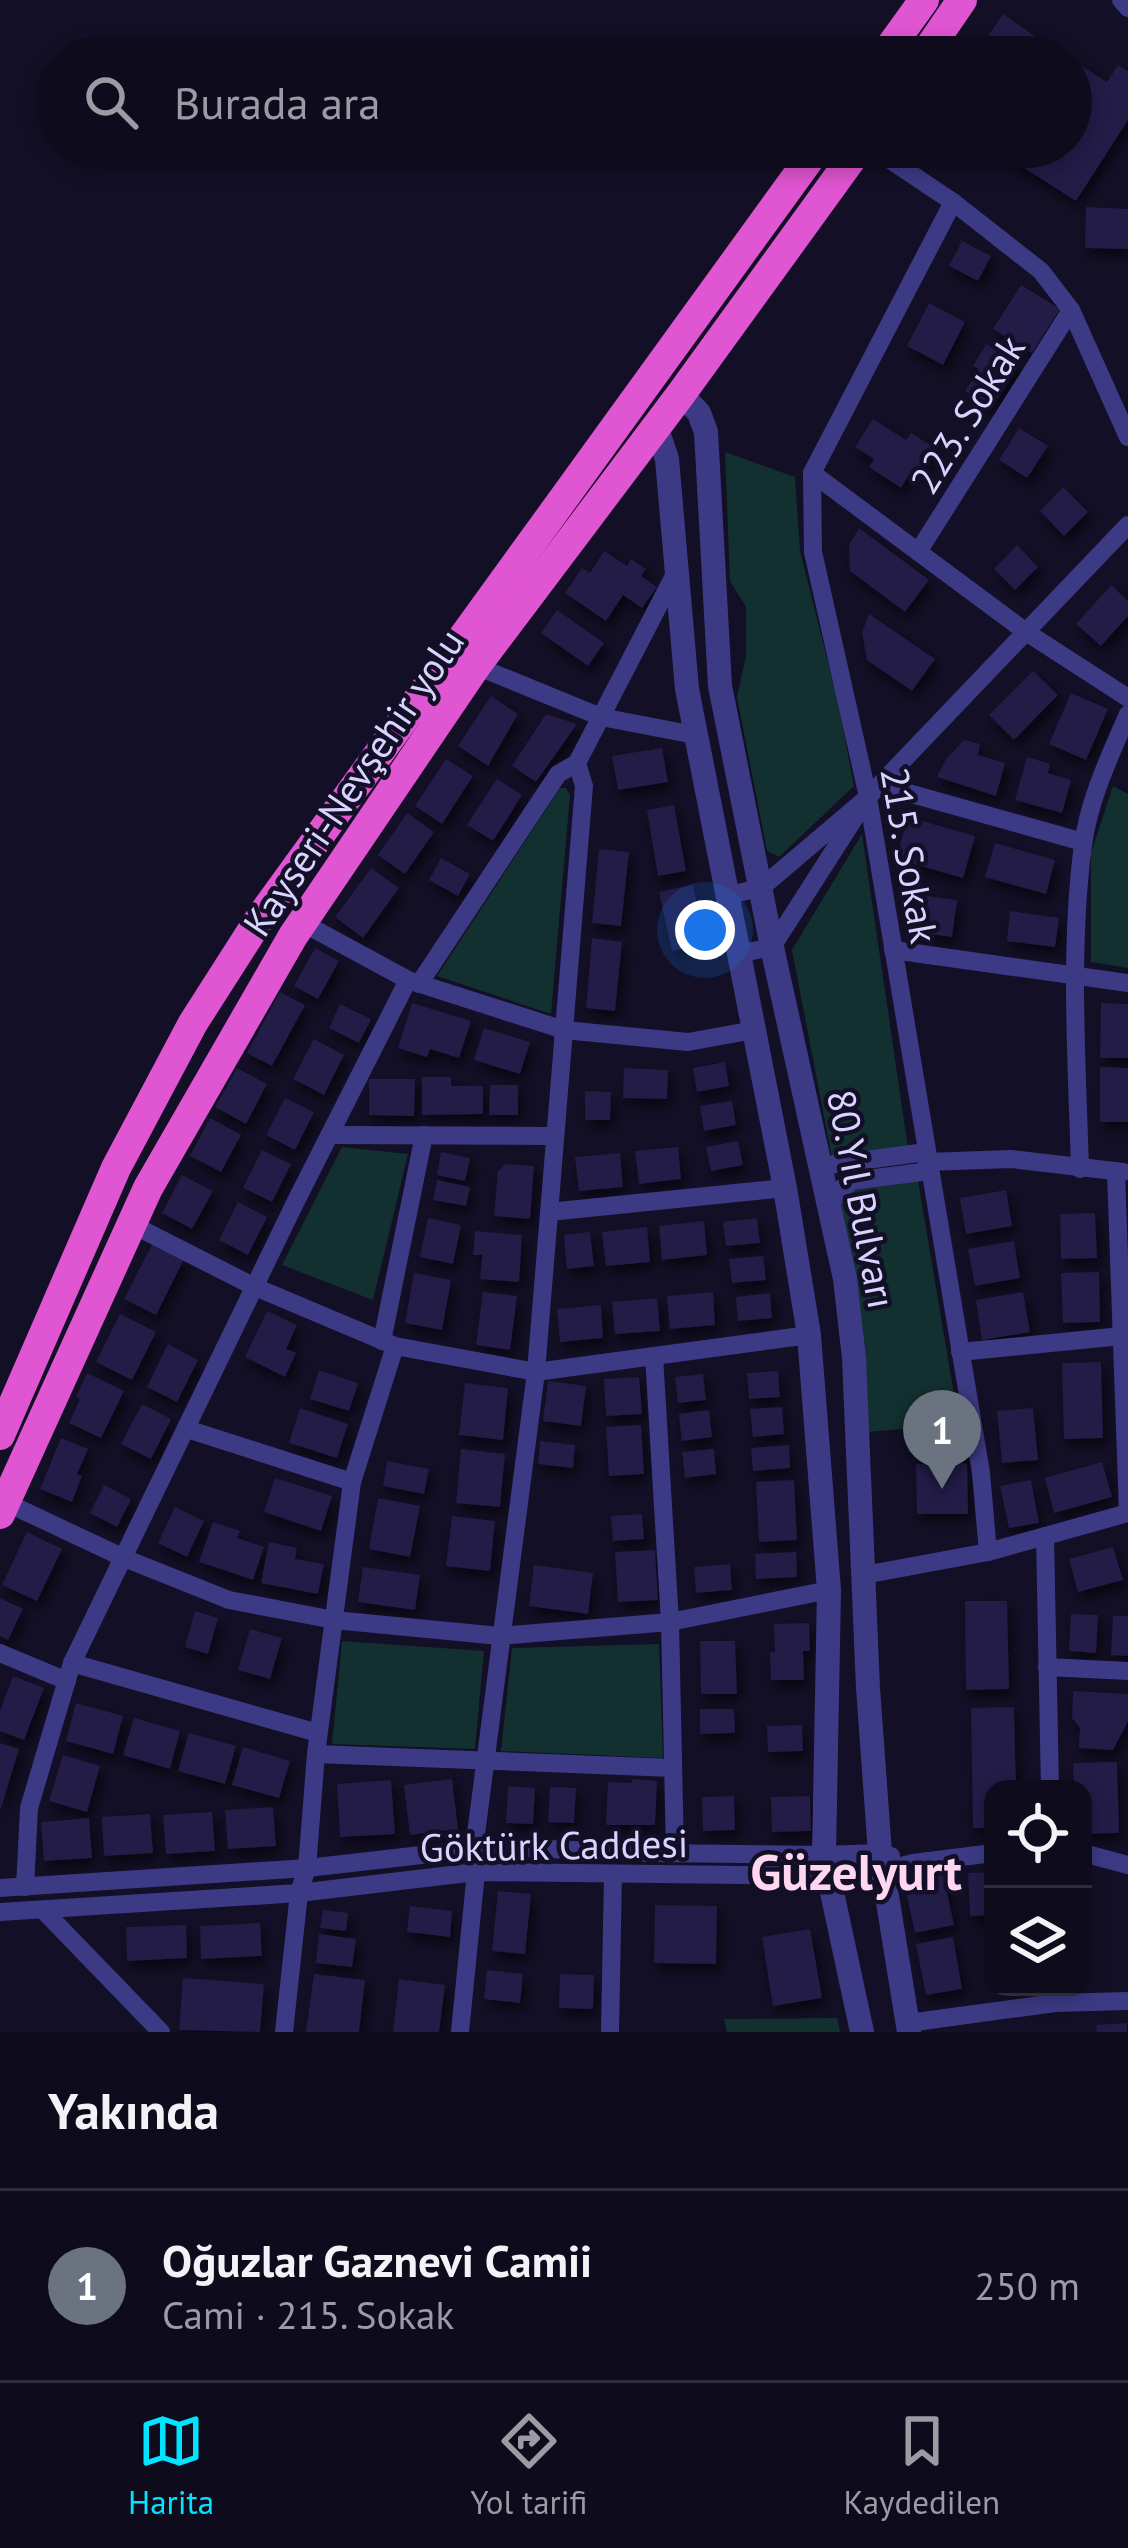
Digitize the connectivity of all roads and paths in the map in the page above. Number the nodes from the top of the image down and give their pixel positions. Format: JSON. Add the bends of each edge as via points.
{"nodes":[{"id":1,"x":924,"y":0,"type":"edge"},
{"id":2,"x":962,"y":0,"type":"edge"},
{"id":3,"x":1121,"y":0,"type":"edge"},
{"id":4,"x":1128,"y":8,"type":"edge"},
{"id":5,"x":898,"y":36,"type":"edge"},
{"id":6,"x":937,"y":36,"type":"edge"},
{"id":7,"x":803,"y":168,"type":"edge"},
{"id":8,"x":845,"y":168,"type":"edge"},
{"id":9,"x":902,"y":168,"type":"edge"},
{"id":10,"x":953,"y":202,"type":"junction"},
{"id":11,"x":1071,"y":310,"type":"junction"},
{"id":12,"x":655,"y":374,"type":"junction"},
{"id":13,"x":681,"y":394,"type":"junction"},
{"id":14,"x":628,"y":411,"type":"junction"},
{"id":15,"x":653,"y":430,"type":"junction"},
{"id":16,"x":1128,"y":437,"type":"edge"},
{"id":17,"x":812,"y":473,"type":"junction"},
{"id":18,"x":1128,"y":525,"type":"edge"},
{"id":19,"x":918,"y":552,"type":"junction"},
{"id":20,"x":676,"y":572,"type":"junction"},
{"id":21,"x":1026,"y":632,"type":"junction"},
{"id":22,"x":476,"y":666,"type":"junction"},
{"id":23,"x":1128,"y":698,"type":"edge"},
{"id":24,"x":1128,"y":714,"type":"edge"},
{"id":25,"x":602,"y":717,"type":"junction"},
{"id":26,"x":695,"y":735,"type":"junction"},
{"id":27,"x":578,"y":763,"type":"junction"},
{"id":28,"x":874,"y":791,"type":"junction"},
{"id":29,"x":1083,"y":842,"type":"junction"},
{"id":30,"x":761,"y":888,"type":"junction"},
{"id":31,"x":728,"y":895,"type":"junction"},
{"id":32,"x":303,"y":923,"type":"junction"},
{"id":33,"x":772,"y":947,"type":"junction"},
{"id":34,"x":893,"y":950,"type":"junction"},
{"id":35,"x":738,"y":954,"type":"junction"},
{"id":36,"x":1075,"y":977,"type":"junction"},
{"id":37,"x":413,"y":982,"type":"junction"},
{"id":38,"x":1128,"y":983,"type":"edge"},
{"id":39,"x":564,"y":1030,"type":"junction"},
{"id":40,"x":754,"y":1030,"type":"junction"},
{"id":41,"x":330,"y":1135,"type":"junction"},
{"id":42,"x":424,"y":1136,"type":"junction"},
{"id":43,"x":555,"y":1136,"type":"junction"},
{"id":44,"x":927,"y":1162,"type":"junction"},
{"id":45,"x":821,"y":1166,"type":"junction"},
{"id":46,"x":1079,"y":1169,"type":"junction"},
{"id":47,"x":1122,"y":1172,"type":"edge"},
{"id":48,"x":785,"y":1189,"type":"junction"},
{"id":49,"x":830,"y":1210,"type":"junction"},
{"id":50,"x":549,"y":1212,"type":"junction"},
{"id":51,"x":131,"y":1224,"type":"junction"},
{"id":52,"x":255,"y":1287,"type":"junction"},
{"id":53,"x":809,"y":1335,"type":"junction"},
{"id":54,"x":1122,"y":1336,"type":"junction"},
{"id":55,"x":388,"y":1343,"type":"junction"},
{"id":56,"x":960,"y":1352,"type":"junction"},
{"id":57,"x":654,"y":1356,"type":"junction"},
{"id":58,"x":536,"y":1372,"type":"junction"},
{"id":59,"x":188,"y":1429,"type":"junction"},
{"id":60,"x":0,"y":1435,"type":"edge"},
{"id":61,"x":352,"y":1482,"type":"junction"},
{"id":62,"x":3,"y":1508,"type":"edge"},
{"id":63,"x":1128,"y":1513,"type":"edge"},
{"id":64,"x":1045,"y":1536,"type":"junction"},
{"id":65,"x":988,"y":1552,"type":"junction"},
{"id":66,"x":124,"y":1558,"type":"junction"},
{"id":67,"x":864,"y":1575,"type":"junction"},
{"id":68,"x":829,"y":1590,"type":"junction"},
{"id":69,"x":334,"y":1620,"type":"junction"},
{"id":70,"x":670,"y":1622,"type":"junction"},
{"id":71,"x":500,"y":1636,"type":"junction"},
{"id":72,"x":0,"y":1653,"type":"edge"},
{"id":73,"x":1047,"y":1667,"type":"junction"},
{"id":74,"x":1128,"y":1671,"type":"edge"},
{"id":75,"x":70,"y":1672,"type":"junction"},
{"id":76,"x":317,"y":1744,"type":"junction"},
{"id":77,"x":485,"y":1759,"type":"junction"},
{"id":78,"x":673,"y":1768,"type":"junction"},
{"id":79,"x":1050,"y":1780,"type":"edge"},
{"id":80,"x":474,"y":1849,"type":"junction"},
{"id":81,"x":675,"y":1853,"type":"junction"},
{"id":82,"x":984,"y":1853,"type":"edge"},
{"id":83,"x":1092,"y":1855,"type":"edge"},
{"id":84,"x":881,"y":1862,"type":"junction"},
{"id":85,"x":1128,"y":1865,"type":"edge"},
{"id":86,"x":826,"y":1866,"type":"junction"},
{"id":87,"x":307,"y":1868,"type":"junction"},
{"id":88,"x":476,"y":1872,"type":"junction"},
{"id":89,"x":613,"y":1874,"type":"junction"},
{"id":90,"x":25,"y":1887,"type":"junction"},
{"id":91,"x":0,"y":1888,"type":"edge"},
{"id":92,"x":299,"y":1893,"type":"junction"},
{"id":93,"x":43,"y":1910,"type":"junction"},
{"id":94,"x":0,"y":1912,"type":"edge"},
{"id":95,"x":1128,"y":2001,"type":"edge"},
{"id":96,"x":909,"y":2027,"type":"edge"},
{"id":97,"x":161,"y":2032,"type":"edge"},
{"id":98,"x":284,"y":2032,"type":"edge"},
{"id":99,"x":460,"y":2032,"type":"edge"},
{"id":100,"x":610,"y":2032,"type":"edge"},
{"id":101,"x":862,"y":2032,"type":"edge"}],
"edges":[{"from":1,"to":5,"type":"highway"},
{"from":2,"to":6,"type":"highway"},
{"from":3,"to":4,"type":"street"},
{"from":7,"to":12,"type":"highway","name":"Kayseri-Nevşehir yolu"},
{"from":8,"to":13,"type":"highway","name":"Kayseri-Nevşehir yolu"},
{"from":9,"to":10,"type":"street"},
{"from":10,"to":11,"type":"street","via":[[1041,271]]},
{"from":10,"to":17,"type":"street","name":"215. Sokak"},
{"from":11,"to":16,"type":"street"},
{"from":11,"to":19,"type":"street","name":"223. Sokak"},
{"from":12,"to":13,"type":"highway"},
{"from":12,"to":14,"type":"highway","name":"Kayseri-Nevşehir yolu"},
{"from":13,"to":15,"type":"highway","name":"Kayseri-Nevşehir yolu"},
{"from":13,"to":30,"type":"street","name":"80.Yıl Bulvarı","via":[[706,432],[720,686]]},
{"from":14,"to":15,"type":"highway"},
{"from":14,"to":60,"type":"highway","name":"Kayseri-Nevşehir yolu","via":[[202,1009],[116,1168]]},
{"from":15,"to":20,"type":"street","name":"80.Yıl Bulvarı","via":[[667,459]]},
{"from":15,"to":22,"type":"highway","name":"Kayseri-Nevşehir yolu"},
{"from":17,"to":19,"type":"street"},
{"from":17,"to":28,"type":"street","name":"215. Sokak","via":[[813,552]]},
{"from":18,"to":21,"type":"street"},
{"from":19,"to":21,"type":"street"},
{"from":20,"to":25,"type":"street"},
{"from":20,"to":26,"type":"street","name":"80.Yıl Bulvarı"},
{"from":21,"to":23,"type":"street"},
{"from":21,"to":28,"type":"street"},
{"from":22,"to":25,"type":"street"},
{"from":22,"to":32,"type":"highway","name":"Kayseri-Nevşehir yolu"},
{"from":24,"to":29,"type":"street"},
{"from":25,"to":26,"type":"street"},
{"from":25,"to":27,"type":"street"},
{"from":26,"to":31,"type":"street","name":"80.Yıl Bulvarı"},
{"from":27,"to":37,"type":"street","via":[[558,774]]},
{"from":27,"to":39,"type":"street","via":[[584,786]]},
{"from":28,"to":29,"type":"street"},
{"from":28,"to":30,"type":"street"},
{"from":28,"to":33,"type":"street"},
{"from":28,"to":34,"type":"street","name":"215. Sokak"},
{"from":29,"to":36,"type":"street"},
{"from":30,"to":31,"type":"street"},
{"from":30,"to":33,"type":"street","name":"80.Yıl Bulvarı"},
{"from":31,"to":35,"type":"street","name":"80.Yıl Bulvarı"},
{"from":32,"to":37,"type":"street"},
{"from":32,"to":51,"type":"highway","name":"Kayseri-Nevşehir yolu"},
{"from":33,"to":35,"type":"street"},
{"from":33,"to":45,"type":"street","name":"80.Yıl Bulvarı"},
{"from":34,"to":36,"type":"street"},
{"from":34,"to":44,"type":"street","name":"215. Sokak"},
{"from":35,"to":40,"type":"street","name":"80.Yıl Bulvarı"},
{"from":36,"to":38,"type":"street"},
{"from":36,"to":46,"type":"street"},
{"from":37,"to":39,"type":"street"},
{"from":37,"to":41,"type":"street"},
{"from":39,"to":40,"type":"street","via":[[688,1042]]},
{"from":39,"to":43,"type":"street"},
{"from":40,"to":48,"type":"street","name":"80.Yıl Bulvarı"},
{"from":41,"to":42,"type":"street"},
{"from":41,"to":52,"type":"street"},
{"from":42,"to":43,"type":"street"},
{"from":42,"to":55,"type":"street"},
{"from":43,"to":50,"type":"street"},
{"from":44,"to":45,"type":"street"},
{"from":44,"to":46,"type":"street"},
{"from":44,"to":49,"type":"street","via":[[853,1181],[836,1192]]},
{"from":44,"to":56,"type":"street","name":"215. Sokak"},
{"from":45,"to":49,"type":"street","name":"80.Yıl Bulvarı"},
{"from":46,"to":47,"type":"street"},
{"from":47,"to":54,"type":"street"},
{"from":48,"to":50,"type":"street"},
{"from":48,"to":53,"type":"street","name":"80.Yıl Bulvarı"},
{"from":49,"to":67,"type":"street","name":"80.Yıl Bulvarı","via":[[854,1358]]},
{"from":50,"to":58,"type":"street"},
{"from":51,"to":52,"type":"street"},
{"from":51,"to":62,"type":"highway","name":"Kayseri-Nevşehir yolu"},
{"from":52,"to":55,"type":"street"},
{"from":52,"to":59,"type":"street"},
{"from":53,"to":57,"type":"street"},
{"from":53,"to":68,"type":"street","name":"80.Yıl Bulvarı"},
{"from":54,"to":56,"type":"street"},
{"from":54,"to":63,"type":"street"},
{"from":55,"to":58,"type":"street"},
{"from":55,"to":61,"type":"street"},
{"from":56,"to":65,"type":"street","name":"215. Sokak"},
{"from":57,"to":58,"type":"street"},
{"from":57,"to":70,"type":"street"},
{"from":58,"to":71,"type":"street"},
{"from":59,"to":61,"type":"street"},
{"from":59,"to":66,"type":"street"},
{"from":61,"to":69,"type":"street"},
{"from":62,"to":66,"type":"street"},
{"from":63,"to":64,"type":"street"},
{"from":64,"to":65,"type":"street"},
{"from":64,"to":73,"type":"street"},
{"from":65,"to":67,"type":"street"},
{"from":66,"to":69,"type":"street","via":[[230,1600]]},
{"from":66,"to":75,"type":"street"},
{"from":67,"to":84,"type":"street","name":"80.Yıl Bulvarı"},
{"from":68,"to":70,"type":"street"},
{"from":68,"to":86,"type":"street","name":"80.Yıl Bulvarı"},
{"from":69,"to":71,"type":"street"},
{"from":69,"to":76,"type":"street"},
{"from":70,"to":71,"type":"street"},
{"from":70,"to":78,"type":"street"},
{"from":71,"to":77,"type":"street"},
{"from":72,"to":75,"type":"street"},
{"from":73,"to":74,"type":"street"},
{"from":73,"to":79,"type":"street"},
{"from":75,"to":76,"type":"street"},
{"from":75,"to":90,"type":"street","via":[[29,1808]]},
{"from":76,"to":77,"type":"street"},
{"from":76,"to":87,"type":"street"},
{"from":77,"to":78,"type":"street"},
{"from":77,"to":80,"type":"street"},
{"from":78,"to":81,"type":"street"},
{"from":80,"to":81,"type":"street","name":"Göktürk Caddesi"},
{"from":80,"to":87,"type":"street","name":"Göktürk Caddesi"},
{"from":81,"to":86,"type":"street","name":"Göktürk Caddesi"},
{"from":82,"to":84,"type":"street","name":"Göktürk Caddesi"},
{"from":83,"to":85,"type":"street"},
{"from":84,"to":86,"type":"street","name":"Göktürk Caddesi"},
{"from":84,"to":96,"type":"street","name":"80.Yıl Bulvarı"},
{"from":86,"to":89,"type":"street","name":"Göktürk Caddesi"},
{"from":86,"to":101,"type":"street","name":"80.Yıl Bulvarı"},
{"from":87,"to":90,"type":"street","name":"Göktürk Caddesi"},
{"from":87,"to":92,"type":"street"},
{"from":88,"to":89,"type":"street","name":"Göktürk Caddesi"},
{"from":88,"to":92,"type":"street","name":"Göktürk Caddesi"},
{"from":88,"to":99,"type":"street"},
{"from":89,"to":100,"type":"street"},
{"from":90,"to":91,"type":"street","name":"Göktürk Caddesi"},
{"from":92,"to":93,"type":"street","name":"Göktürk Caddesi"},
{"from":92,"to":98,"type":"street"},
{"from":93,"to":94,"type":"street","name":"Göktürk Caddesi"},
{"from":93,"to":97,"type":"street"},
{"from":95,"to":96,"type":"street","via":[[1055,2003]]}]}
